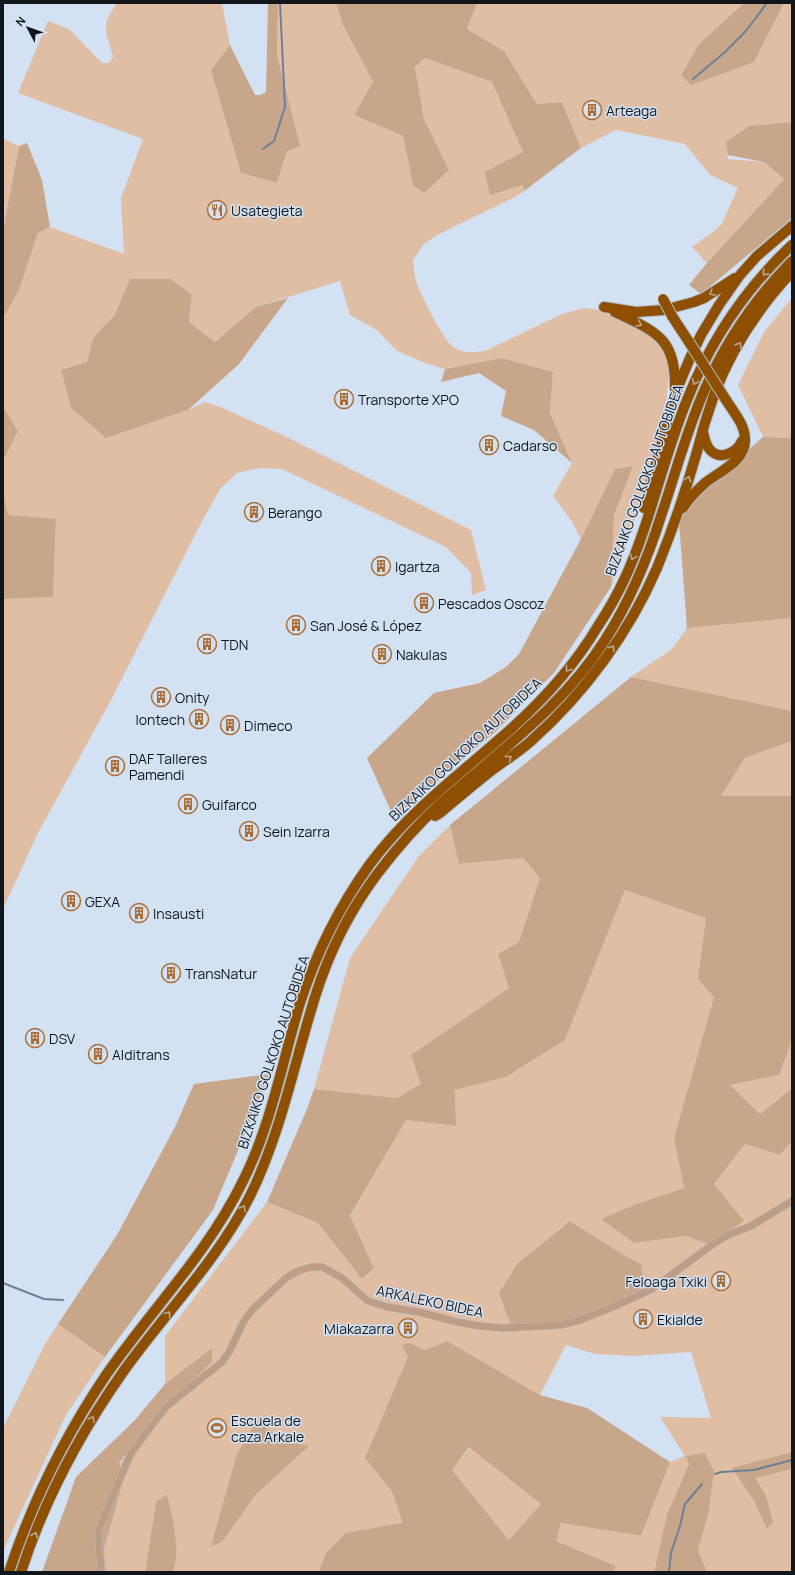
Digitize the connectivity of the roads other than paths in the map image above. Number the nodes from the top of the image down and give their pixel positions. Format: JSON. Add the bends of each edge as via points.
{"nodes":[{"id":1,"x":792,"y":226,"type":"edge"},
{"id":2,"x":792,"y":245,"type":"edge"},
{"id":3,"x":792,"y":261,"type":"edge"},
{"id":4,"x":792,"y":272,"type":"edge"},
{"id":5,"x":740,"y":275,"type":"junction"},
{"id":6,"x":661,"y":295,"type":"dead end"},
{"id":7,"x":675,"y":394,"type":"junction"},
{"id":8,"x":702,"y":429,"type":"junction"},
{"id":9,"x":744,"y":434,"type":"junction"},
{"id":10,"x":676,"y":520,"type":"junction"},
{"id":11,"x":643,"y":530,"type":"junction"},
{"id":12,"x":421,"y":822,"type":"junction"},
{"id":13,"x":792,"y":1201,"type":"edge"},
{"id":14,"x":9,"y":1572,"type":"edge"},
{"id":15,"x":21,"y":1572,"type":"edge"},
{"id":16,"x":101,"y":1572,"type":"edge"}],
"edges":[{"from":1,"to":5,"type":"highway","via":[[757,256]]},
{"from":2,"to":11,"type":"highway","name":"BIZKAIKO GOLKOKO AUTOBIDEA","one_way":true,"via":[[744,299],[709,352],[681,415]]},
{"from":3,"to":12,"type":"highway","name":"BIZKAIKO GOLKOKO AUTOBIDEA","via":[[742,320],[715,367],[691,423],[640,573],[599,650],[574,682],[538,720]]},
{"from":8,"to":4,"type":"highway","one_way":true,"via":[[727,365],[750,325]]},
{"from":5,"to":7,"type":"highway","via":[[701,335]]},
{"from":5,"to":7,"type":"highway","one_way":true,"via":[[704,298],[664,310],[636,312],[604,307],[652,331],[667,346],[673,359]]},
{"from":6,"to":9,"type":"highway","bridge":true,"via":[[741,424]]},
{"from":7,"to":11,"type":"highway","via":[[641,519]]},
{"from":8,"to":9,"type":"highway","via":[[709,449],[720,455],[727,455],[738,449]]},
{"from":10,"to":8,"type":"highway","one_way":true},
{"from":9,"to":10,"type":"highway","via":[[745,446],[737,460],[692,495]]},
{"from":12,"to":10,"type":"highway","one_way":true,"via":[[440,813],[490,771],[530,742],[570,701],[601,664],[631,619],[656,569]]},
{"from":11,"to":14,"type":"highway","name":"BIZKAIKO GOLKOKO AUTOBIDEA","one_way":true,"via":[[625,578],[597,628],[567,672],[514,726],[418,809],[376,856],[348,895],[329,929],[313,966],[262,1135],[243,1182],[207,1244],[82,1411],[36,1500]]},
{"from":15,"to":12,"type":"highway","name":"BIZKAIKO GOLKOKO AUTOBIDEA","one_way":true,"via":[[55,1488],[75,1448],[124,1370],[205,1266],[250,1196],[275,1136],[316,994],[331,954],[360,899]]},
{"from":13,"to":16,"type":"street","name":"ARKALEKO BIDEA","via":[[751,1226],[716,1242],[652,1289],[580,1320],[561,1325],[502,1328],[480,1326],[420,1312],[386,1308],[368,1302],[342,1278],[322,1267],[298,1270],[252,1310],[222,1362],[167,1406],[130,1455],[99,1529],[97,1541]]}]}
